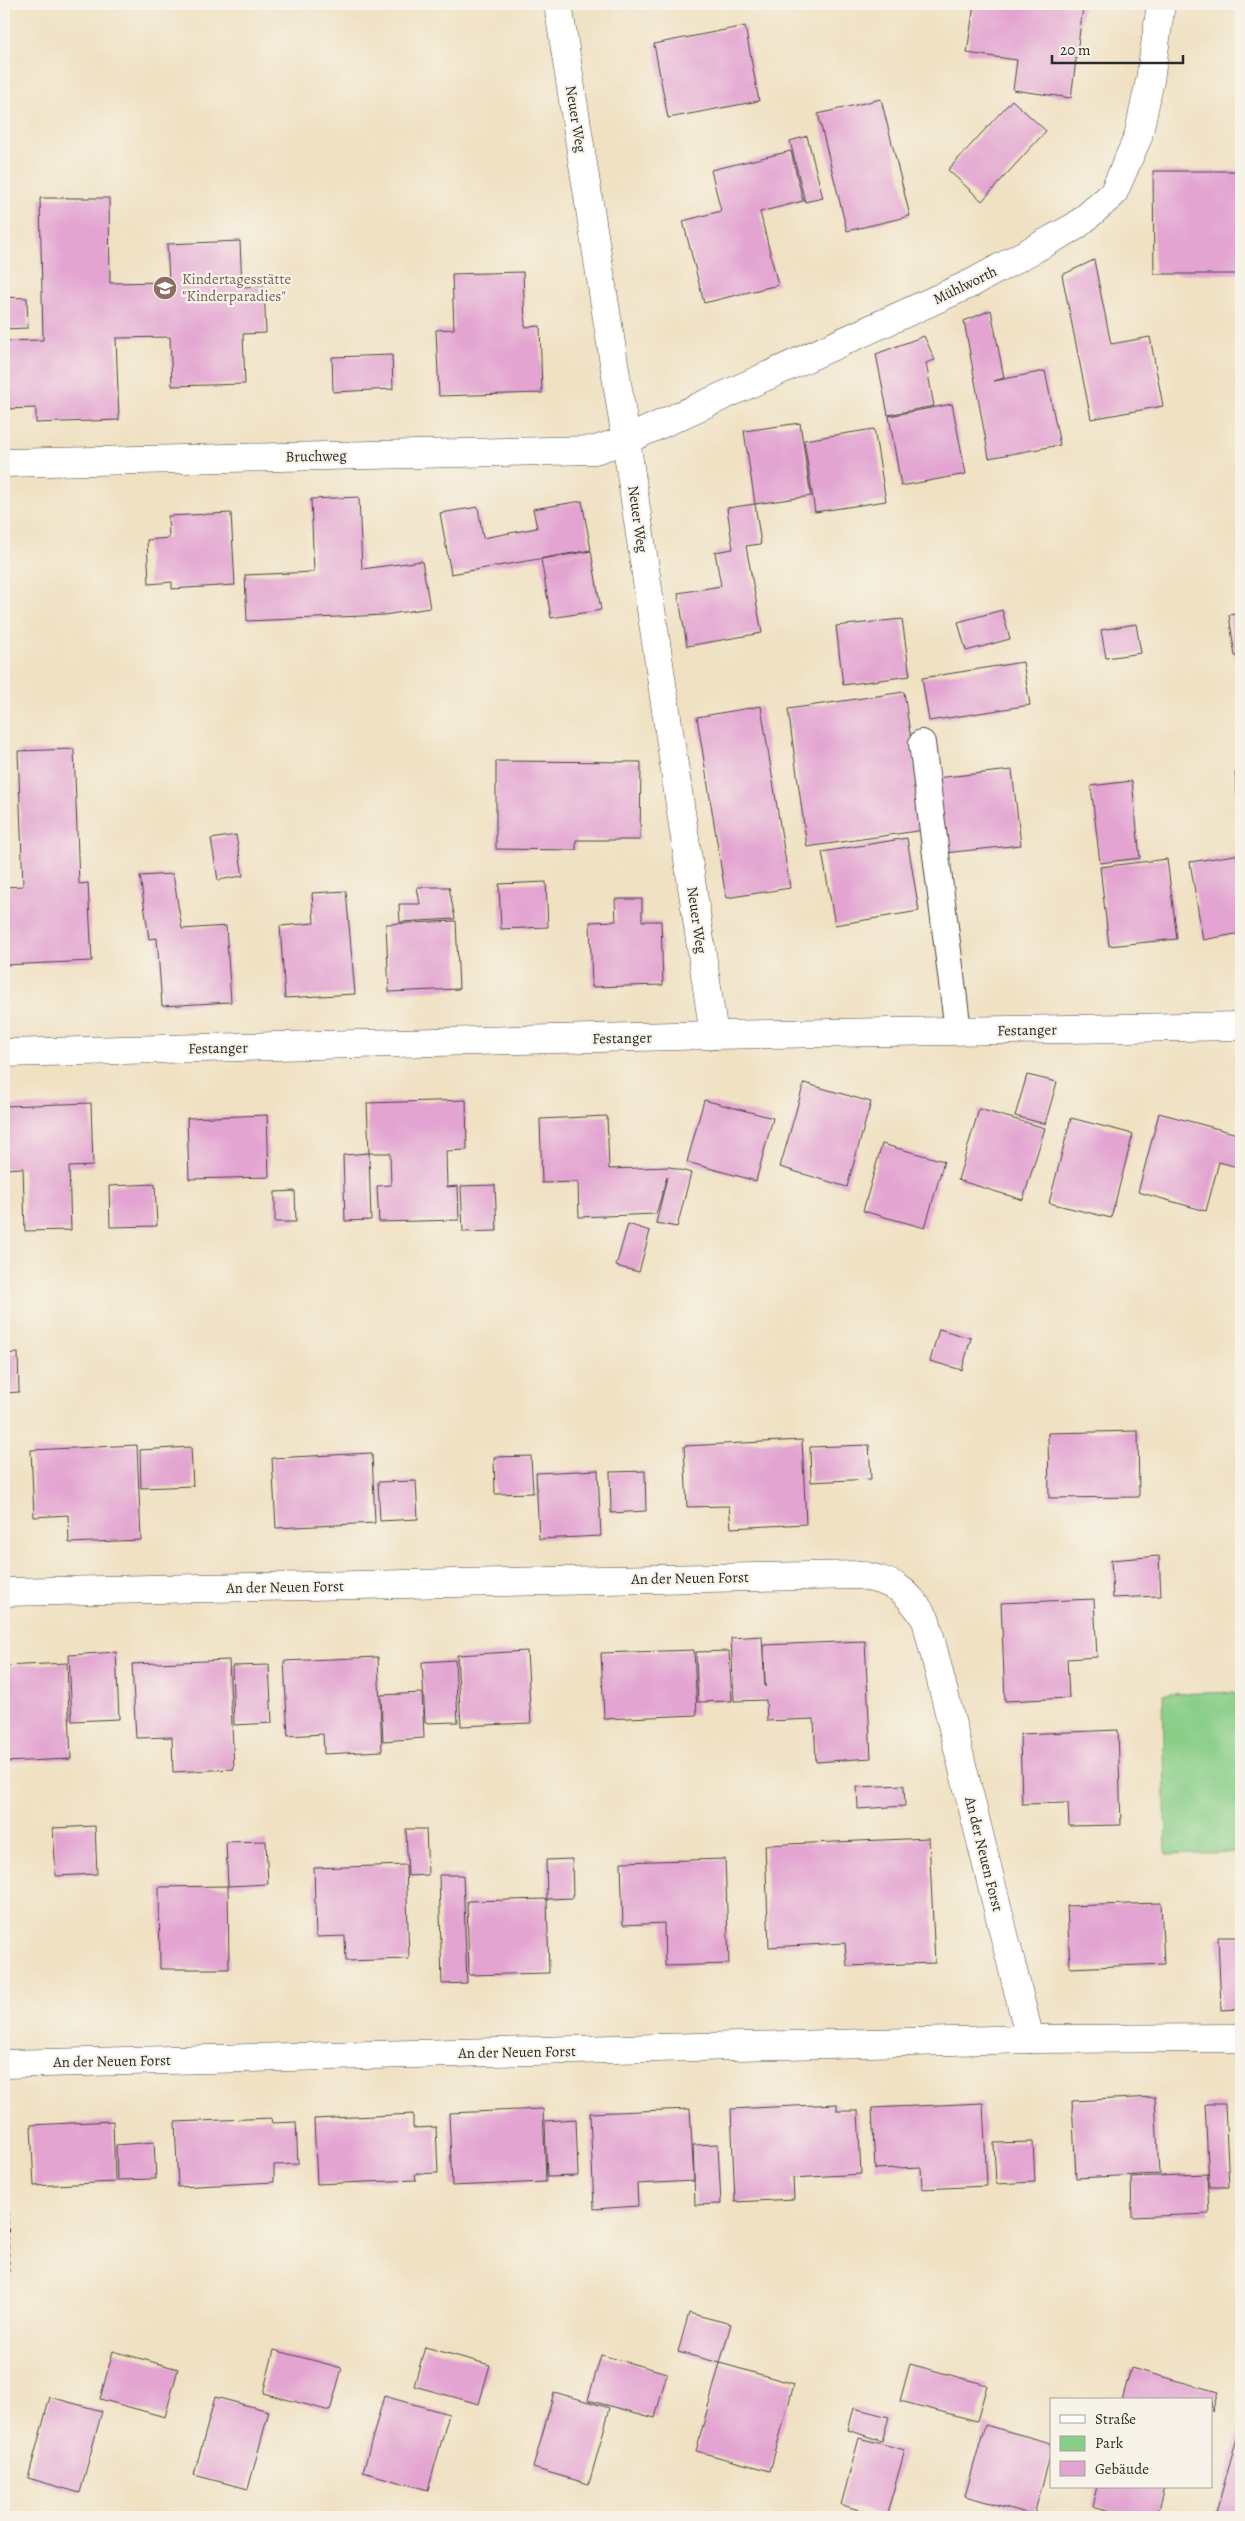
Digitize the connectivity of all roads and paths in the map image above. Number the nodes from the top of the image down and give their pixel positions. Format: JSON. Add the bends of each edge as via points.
{"nodes":[{"id":1,"x":558,"y":4,"type":"edge"},
{"id":2,"x":1161,"y":4,"type":"edge"},
{"id":3,"x":626,"y":440,"type":"junction"},
{"id":4,"x":4,"y":463,"type":"edge"},
{"id":5,"x":922,"y":743,"type":"dead end"},
{"id":6,"x":1241,"y":1026,"type":"edge"},
{"id":7,"x":958,"y":1031,"type":"junction"},
{"id":8,"x":714,"y":1035,"type":"junction"},
{"id":9,"x":4,"y":1053,"type":"edge"},
{"id":10,"x":4,"y":1592,"type":"edge"},
{"id":11,"x":1241,"y":2038,"type":"edge"},
{"id":12,"x":1030,"y":2039,"type":"junction"},
{"id":13,"x":5,"y":2064,"type":"edge"},
{"id":14,"x":4,"y":2296,"type":"edge"}],
"edges":[{"from":1,"to":3,"type":"street","name":"Neuer Weg"},
{"from":2,"to":3,"type":"street","name":"Mühlworth","via":[[1138,137],[1113,194],[1076,226],[972,283]]},
{"from":3,"to":4,"type":"street","name":"Bruchweg","via":[[595,450]]},
{"from":3,"to":8,"type":"street","name":"Neuer Weg"},
{"from":5,"to":7,"type":"lane"},
{"from":6,"to":7,"type":"street","name":"Festanger"},
{"from":7,"to":8,"type":"street","name":"Festanger"},
{"from":8,"to":9,"type":"street","name":"Festanger"},
{"from":10,"to":12,"type":"street","name":"An der Neuen Forst","via":[[860,1575],[889,1581],[911,1596],[926,1620]]},
{"from":11,"to":12,"type":"street","name":"An der Neuen Forst"},
{"from":12,"to":13,"type":"street","name":"An der Neuen Forst"},
{"from":13,"to":14,"type":"path","via":[[8,2279]]}]}
